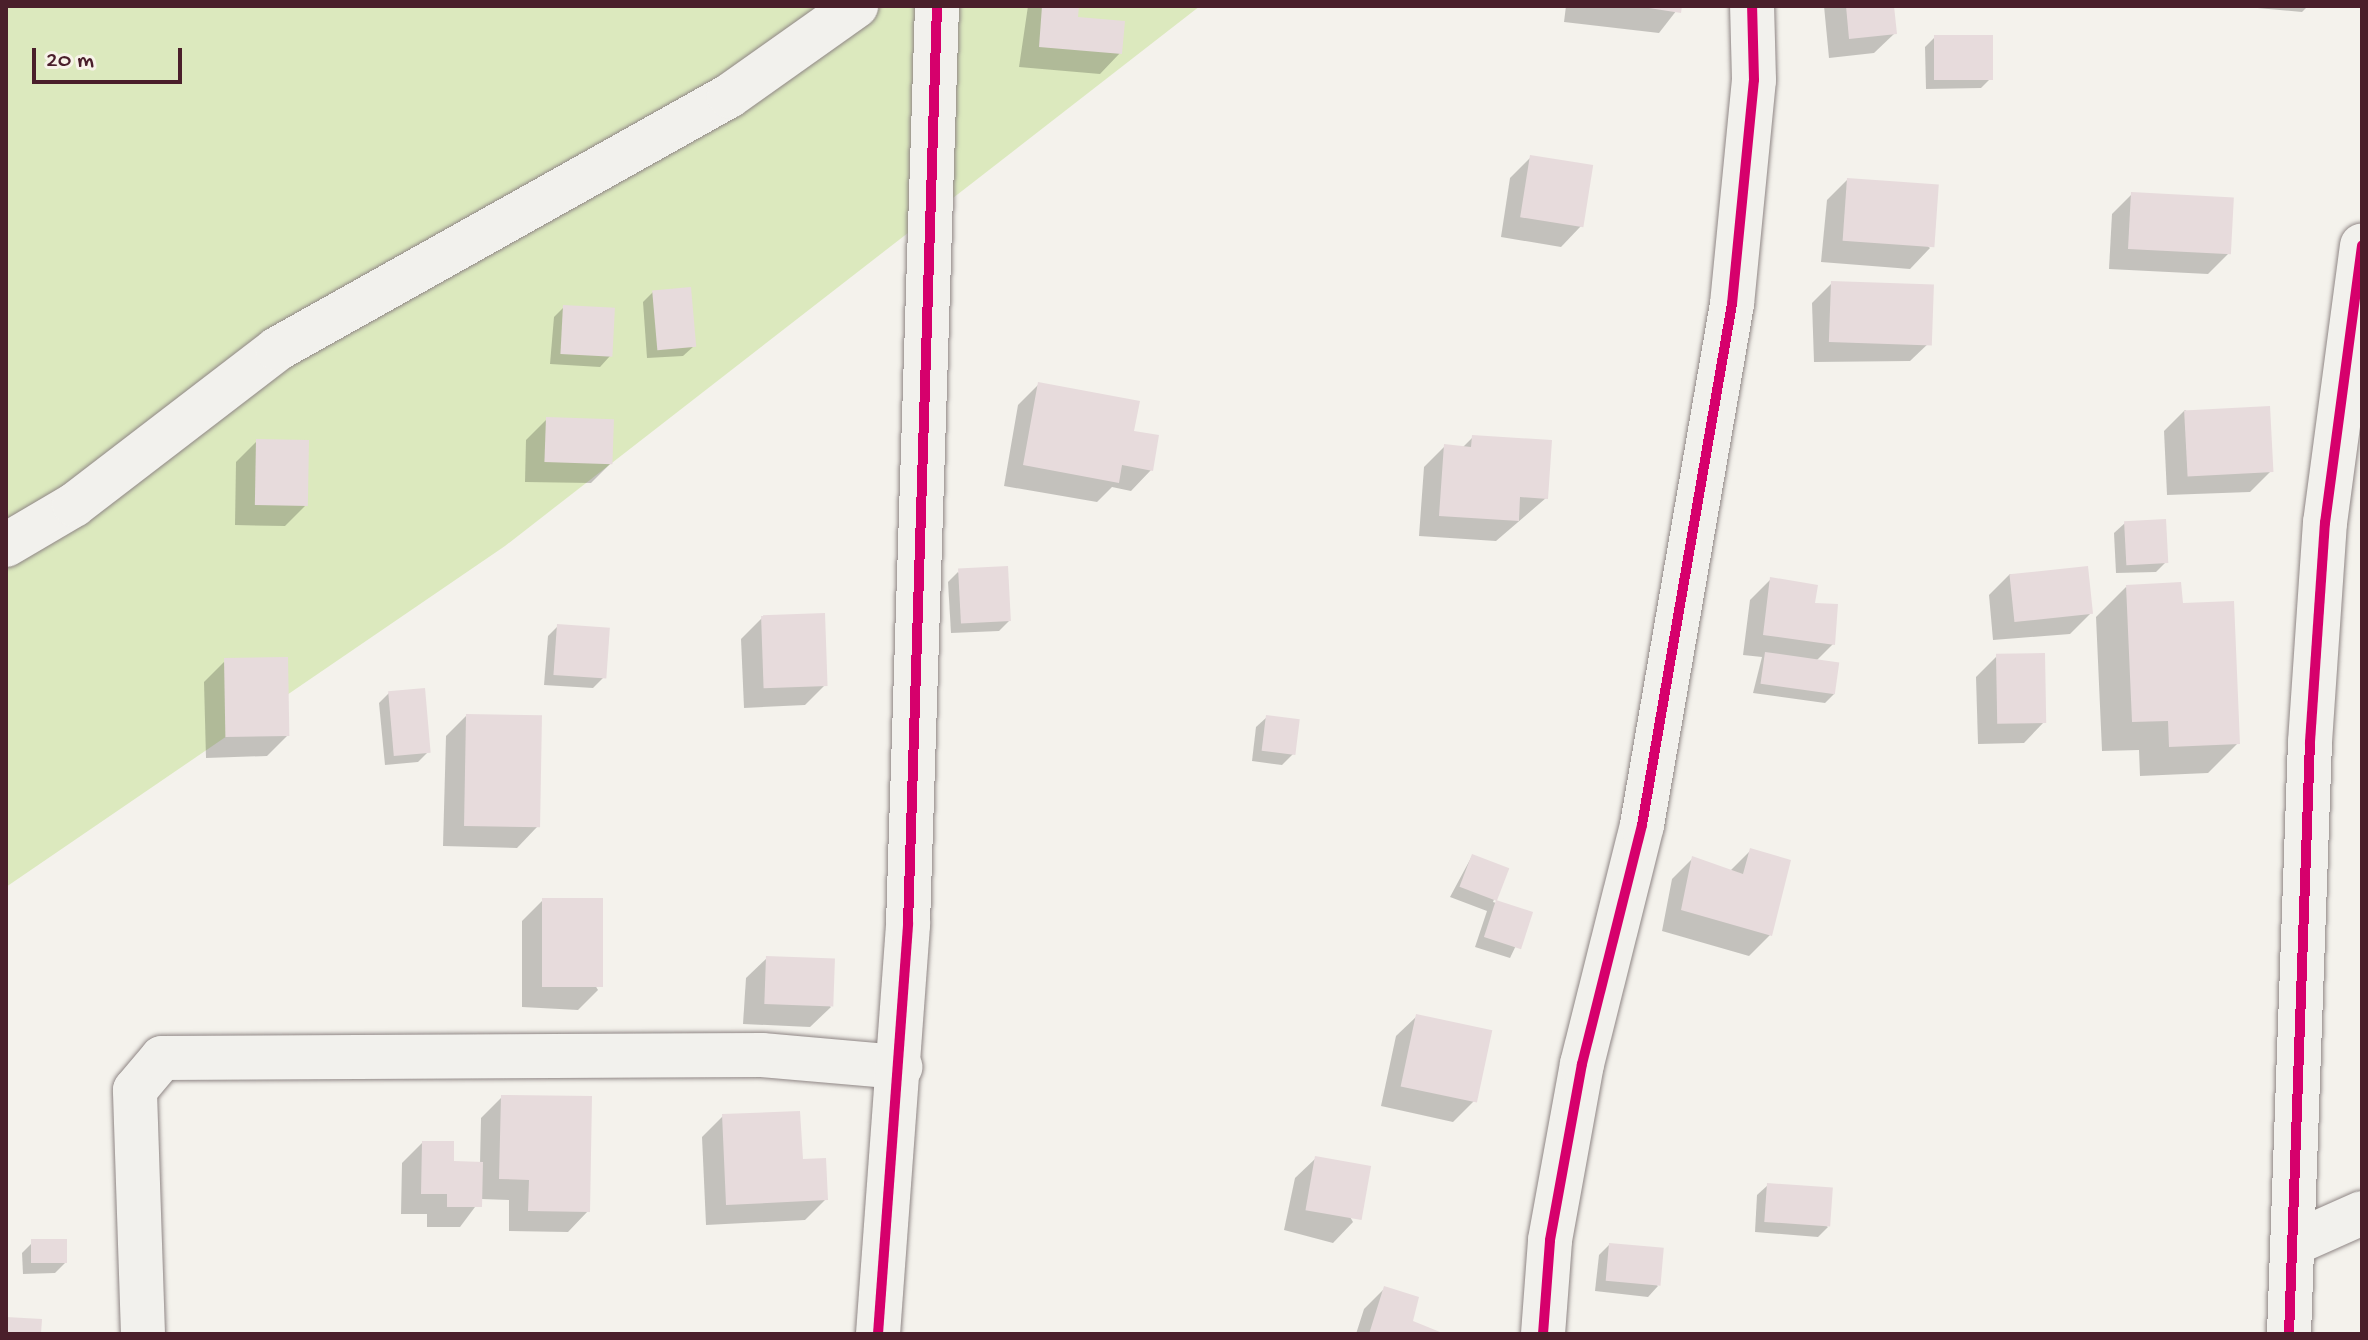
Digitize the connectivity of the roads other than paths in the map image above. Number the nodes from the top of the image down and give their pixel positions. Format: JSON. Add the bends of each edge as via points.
{"nodes":[{"id":1,"x":856,"y":6,"type":"edge"},
{"id":2,"x":937,"y":6,"type":"edge"},
{"id":3,"x":1752,"y":6,"type":"edge"},
{"id":4,"x":2362,"y":245,"type":"edge"},
{"id":5,"x":6,"y":545,"type":"edge"},
{"id":6,"x":900,"y":1067,"type":"junction"},
{"id":7,"x":2362,"y":1213,"type":"edge"},
{"id":8,"x":2297,"y":1242,"type":"junction"},
{"id":9,"x":143,"y":1334,"type":"edge"},
{"id":10,"x":878,"y":1334,"type":"edge"},
{"id":11,"x":1543,"y":1334,"type":"edge"},
{"id":12,"x":2289,"y":1334,"type":"edge"}],
"edges":[{"from":1,"to":5,"type":"street","via":[[729,96],[277,349],[74,505]]},
{"from":2,"to":6,"type":"street"},
{"from":3,"to":11,"type":"street","via":[[1754,80],[1732,304],[1642,825],[1579,1079],[1550,1240]]},
{"from":4,"to":8,"type":"street","via":[[2325,523],[2311,726]]},
{"from":6,"to":9,"type":"street","via":[[762,1055],[162,1058],[135,1090]]},
{"from":6,"to":10,"type":"street"},
{"from":7,"to":8,"type":"street"},
{"from":8,"to":12,"type":"street"}]}
